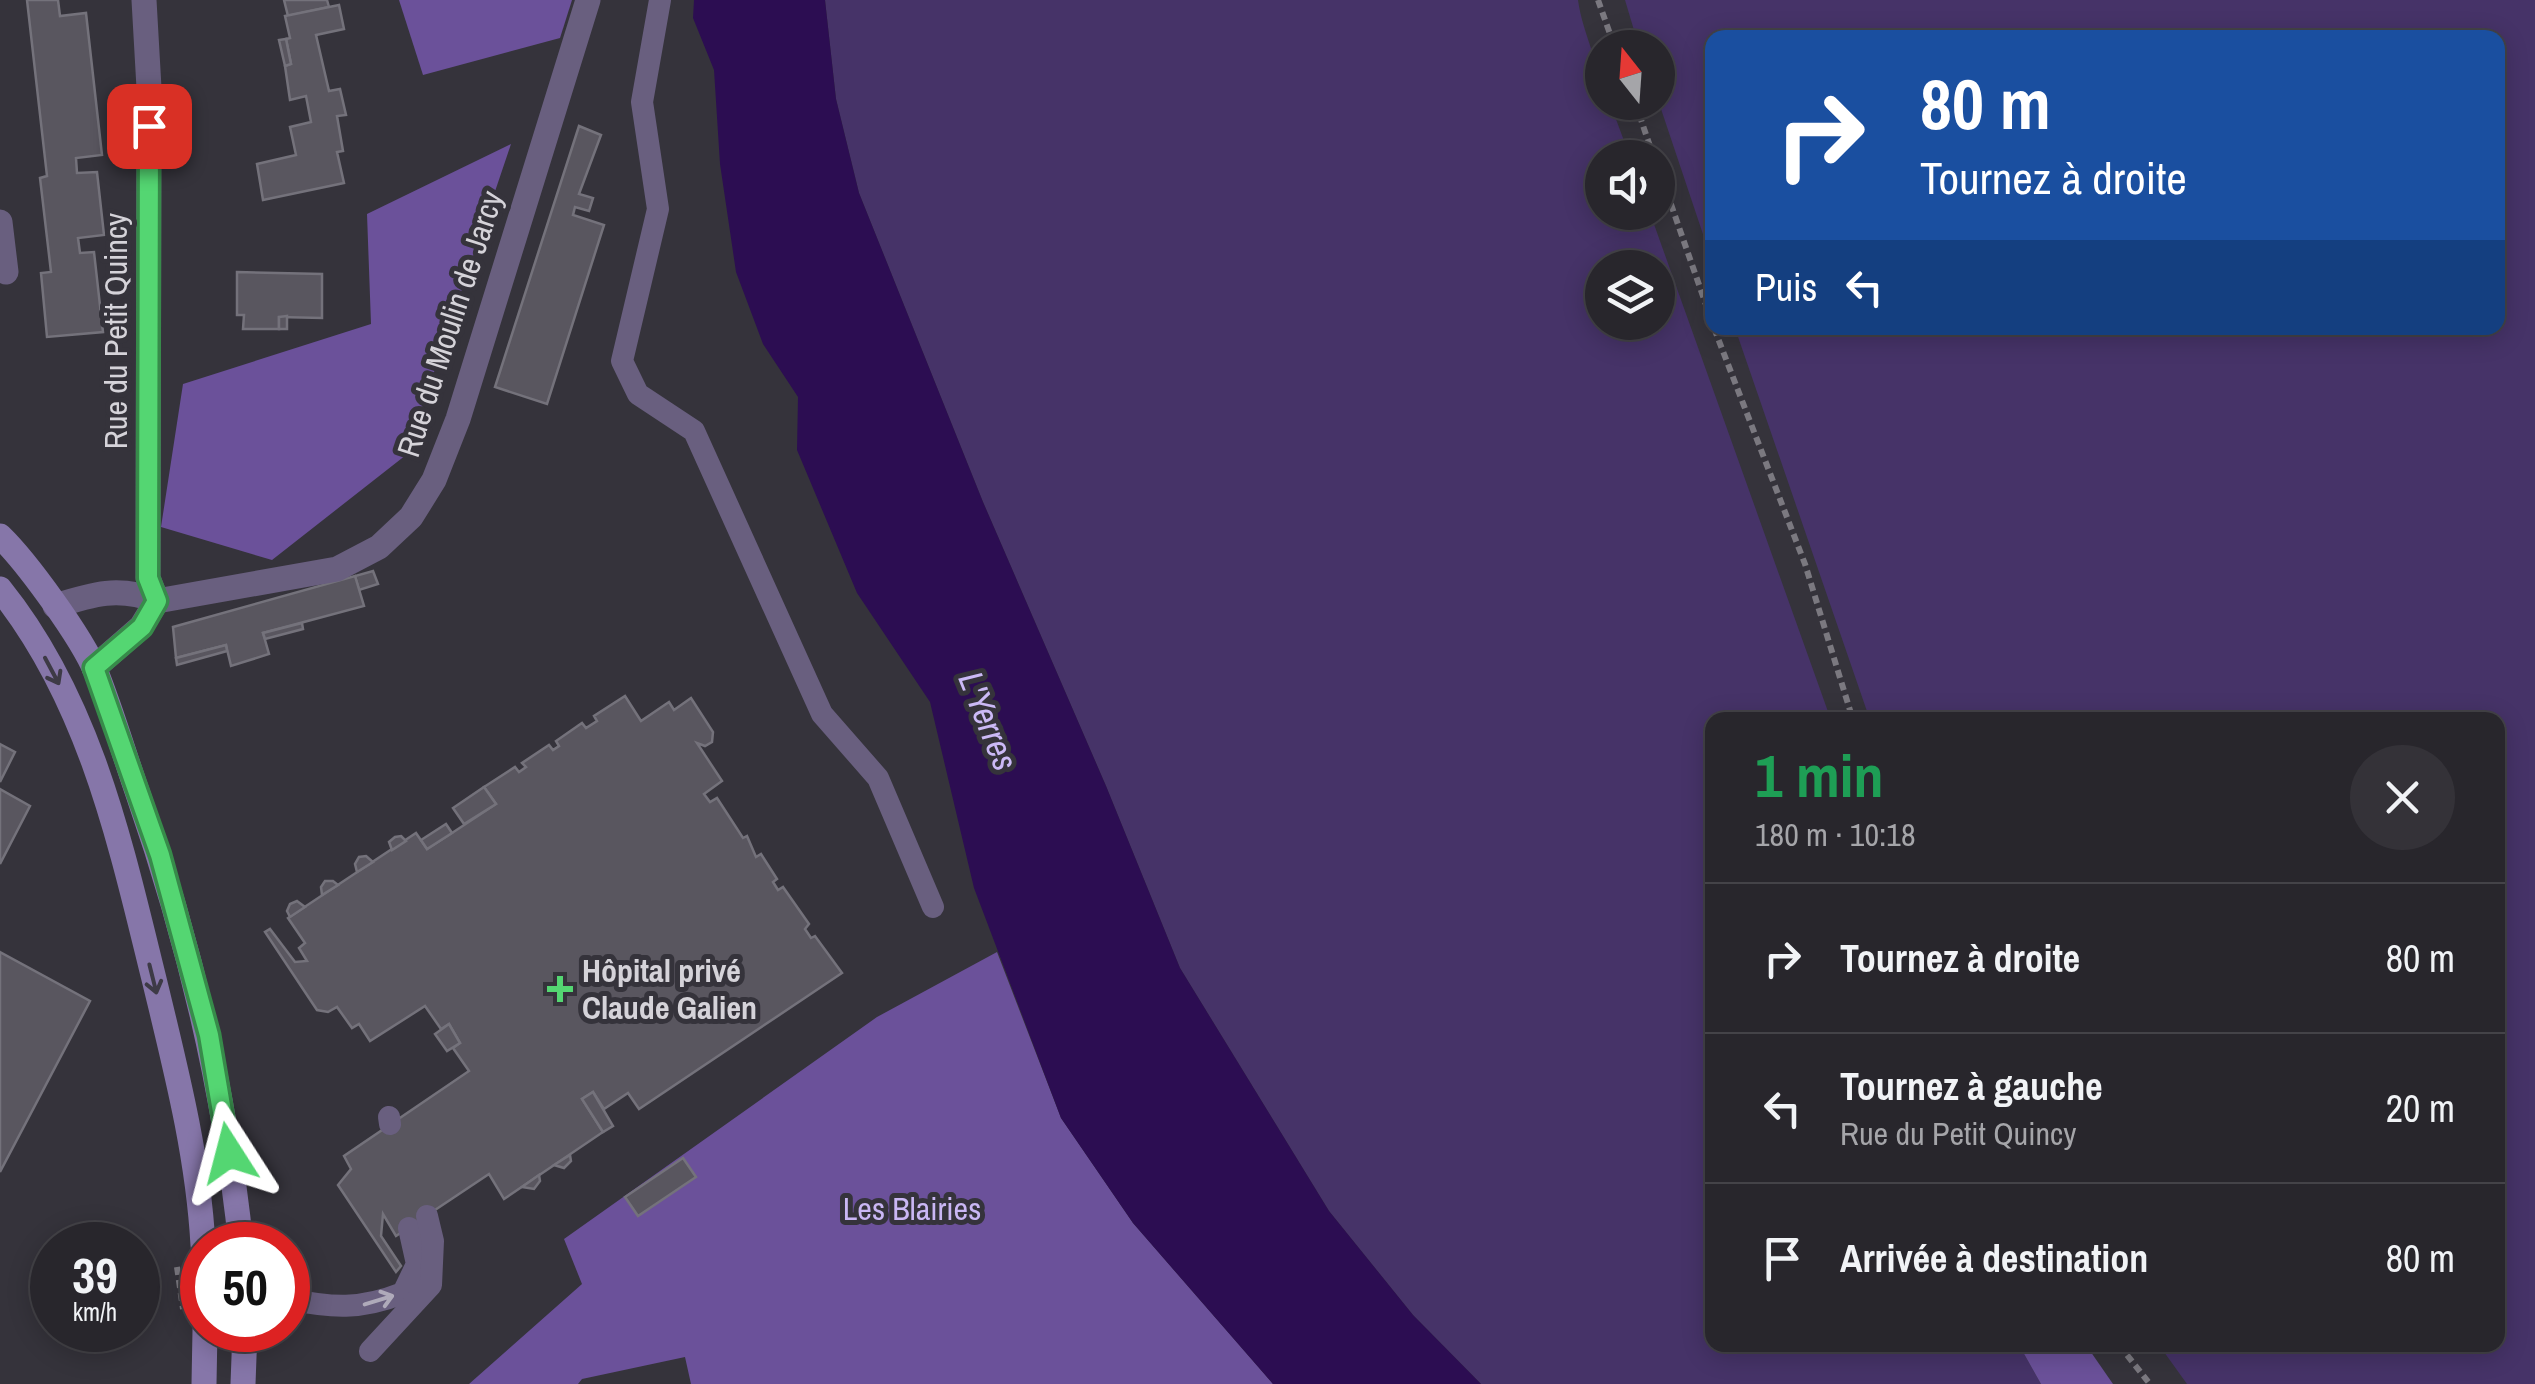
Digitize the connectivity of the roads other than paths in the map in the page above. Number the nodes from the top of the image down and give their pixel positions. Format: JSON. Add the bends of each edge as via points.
{"nodes":[{"id":1,"x":144,"y":0,"type":"edge"},
{"id":2,"x":588,"y":0,"type":"edge"},
{"id":3,"x":660,"y":0,"type":"edge"},
{"id":4,"x":0,"y":222,"type":"edge"},
{"id":5,"x":6,"y":272,"type":"dead end"},
{"id":6,"x":0,"y":536,"type":"edge"},
{"id":7,"x":0,"y":589,"type":"edge"},
{"id":8,"x":157,"y":601,"type":"junction"},
{"id":9,"x":55,"y":606,"type":"junction"},
{"id":10,"x":94,"y":668,"type":"junction"},
{"id":11,"x":933,"y":907,"type":"dead end"},
{"id":12,"x":202,"y":1222,"type":"edge"},
{"id":13,"x":239,"y":1222,"type":"edge"},
{"id":14,"x":310,"y":1304,"type":"edge"},
{"id":15,"x":198,"y":1352,"type":"edge"},
{"id":16,"x":244,"y":1352,"type":"edge"},
{"id":17,"x":370,"y":1352,"type":"dead end"},
{"id":18,"x":204,"y":1384,"type":"edge"},
{"id":19,"x":242,"y":1384,"type":"edge"}],
"edges":[{"from":1,"to":8,"type":"street","name":"Rue du Petit Quincy","via":[[148,578]]},
{"from":2,"to":8,"type":"street","name":"Rue du Moulin de Jarcy","via":[[458,419],[411,517],[379,547],[337,569]]},
{"from":3,"to":11,"type":"lane","via":[[642,102],[658,208],[622,361],[638,394],[694,431],[822,714],[878,778]]},
{"from":4,"to":5,"type":"street"},
{"from":6,"to":9,"type":"main road"},
{"from":7,"to":12,"type":"main road","one_way":true,"via":[[50,666],[104,788],[180,1083]]},
{"from":8,"to":9,"type":"street","name":"Rue du Moulin de Jarcy","via":[[134,592],[94,594]]},
{"from":8,"to":10,"type":"street","via":[[142,627]]},
{"from":9,"to":10,"type":"main road"},
{"from":10,"to":13,"type":"main road","via":[[160,855],[209,1035]]},
{"from":14,"to":17,"type":"lane","one_way":true,"via":[[372,1305],[402,1293],[417,1264],[418,1222],[434,1240],[431,1285]]},
{"from":15,"to":18,"type":"main road"},
{"from":16,"to":19,"type":"main road"}]}
